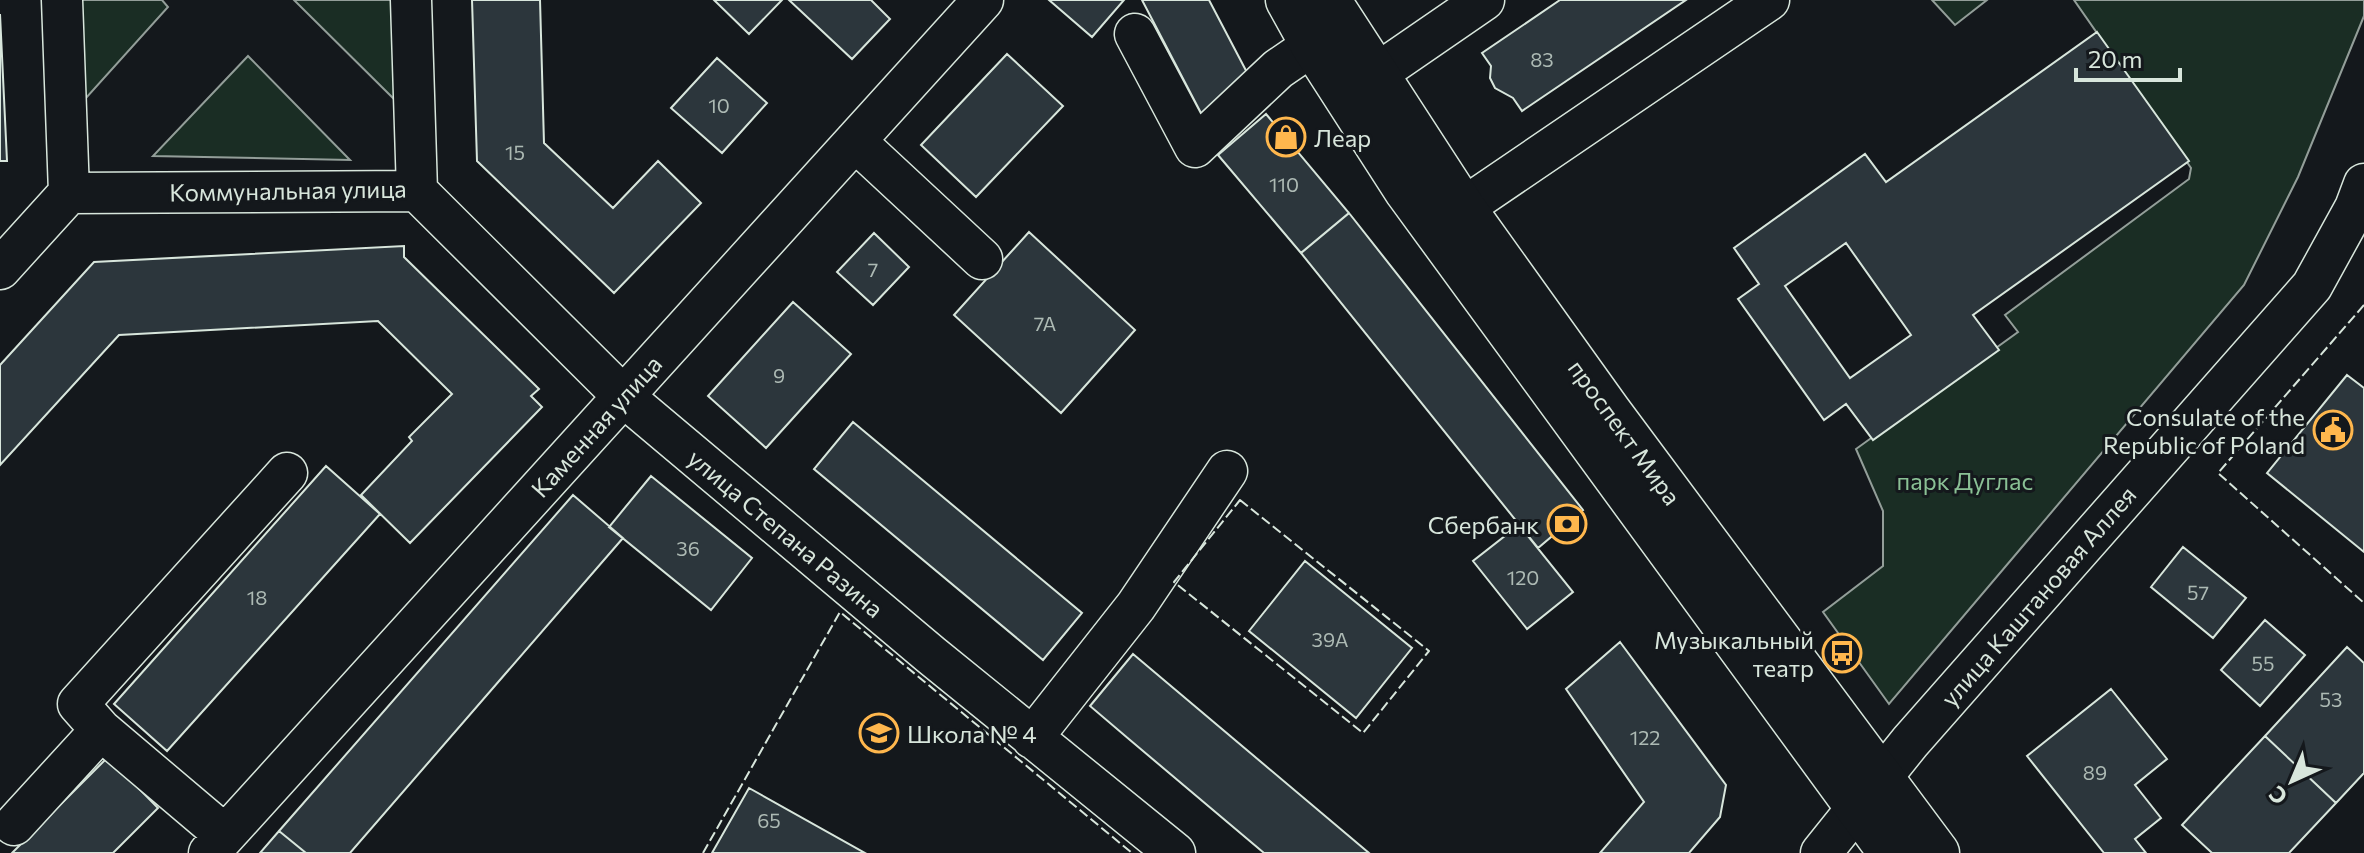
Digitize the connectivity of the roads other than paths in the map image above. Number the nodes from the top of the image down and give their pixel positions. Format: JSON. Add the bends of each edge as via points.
{"nodes":[{"id":1,"x":62,"y":0,"type":"edge"},
{"id":2,"x":411,"y":0,"type":"edge"},
{"id":3,"x":983,"y":0,"type":"edge"},
{"id":4,"x":1288,"y":0,"type":"edge"},
{"id":5,"x":1328,"y":0,"type":"edge"},
{"id":6,"x":1484,"y":0,"type":"edge"},
{"id":7,"x":1769,"y":0,"type":"edge"},
{"id":8,"x":1135,"y":34,"type":"dead end"},
{"id":9,"x":1313,"y":45,"type":"junction"},
{"id":10,"x":1375,"y":75,"type":"junction"},
{"id":11,"x":855,"y":141,"type":"junction"},
{"id":12,"x":2364,"y":184,"type":"edge"},
{"id":13,"x":417,"y":191,"type":"junction"},
{"id":14,"x":69,"y":193,"type":"junction"},
{"id":15,"x":1463,"y":208,"type":"junction"},
{"id":16,"x":982,"y":259,"type":"dead end"},
{"id":17,"x":0,"y":269,"type":"edge"},
{"id":18,"x":623,"y":396,"type":"junction"},
{"id":19,"x":1227,"y":471,"type":"dead end"},
{"id":20,"x":287,"y":473,"type":"dead end"},
{"id":21,"x":101,"y":730,"type":"junction"},
{"id":22,"x":1032,"y":738,"type":"junction"},
{"id":23,"x":1869,"y":793,"type":"junction"},
{"id":24,"x":14,"y":825,"type":"dead end"},
{"id":25,"x":217,"y":844,"type":"edge"},
{"id":26,"x":1175,"y":853,"type":"edge"},
{"id":27,"x":1821,"y":853,"type":"edge"},
{"id":28,"x":1891,"y":853,"type":"edge"},
{"id":29,"x":1937,"y":853,"type":"edge"}],
"edges":[{"from":1,"to":14,"type":"street"},
{"from":2,"to":13,"type":"street","name":"Коммунальная улица"},
{"from":3,"to":11,"type":"street","name":"Каменная улица"},
{"from":4,"to":9,"type":"main road","name":"проспект Мира"},
{"from":5,"to":10,"type":"main road","name":"проспект Мира"},
{"from":6,"to":10,"type":"street"},
{"from":7,"to":15,"type":"street"},
{"from":8,"to":9,"type":"street","via":[[1195,147],[1278,69]]},
{"from":9,"to":23,"type":"main road","name":"проспект Мира","via":[[1434,230]]},
{"from":10,"to":15,"type":"main road","name":"проспект Мира"},
{"from":11,"to":16,"type":"street"},
{"from":11,"to":18,"type":"street","name":"Каменная улица"},
{"from":12,"to":23,"type":"street","name":"улица Каштановая Аллея","via":[[2312,286]]},
{"from":13,"to":14,"type":"street","name":"Коммунальная улица"},
{"from":13,"to":18,"type":"street","name":"улица Степана Разина"},
{"from":14,"to":17,"type":"street"},
{"from":15,"to":23,"type":"main road","name":"проспект Мира"},
{"from":18,"to":22,"type":"street","name":"улица Степана Разина"},
{"from":18,"to":25,"type":"street","name":"Каменная улица"},
{"from":19,"to":22,"type":"street","via":[[1136,606]]},
{"from":20,"to":21,"type":"street","via":[[78,704]]},
{"from":21,"to":24,"type":"street"},
{"from":21,"to":25,"type":"street"},
{"from":22,"to":26,"type":"street","name":"улица Степана Разина"},
{"from":23,"to":27,"type":"street","name":"улица Каштановая Аллея"},
{"from":23,"to":28,"type":"main road","name":"проспект Мира"},
{"from":23,"to":29,"type":"main road","name":"проспект Мира"}]}
